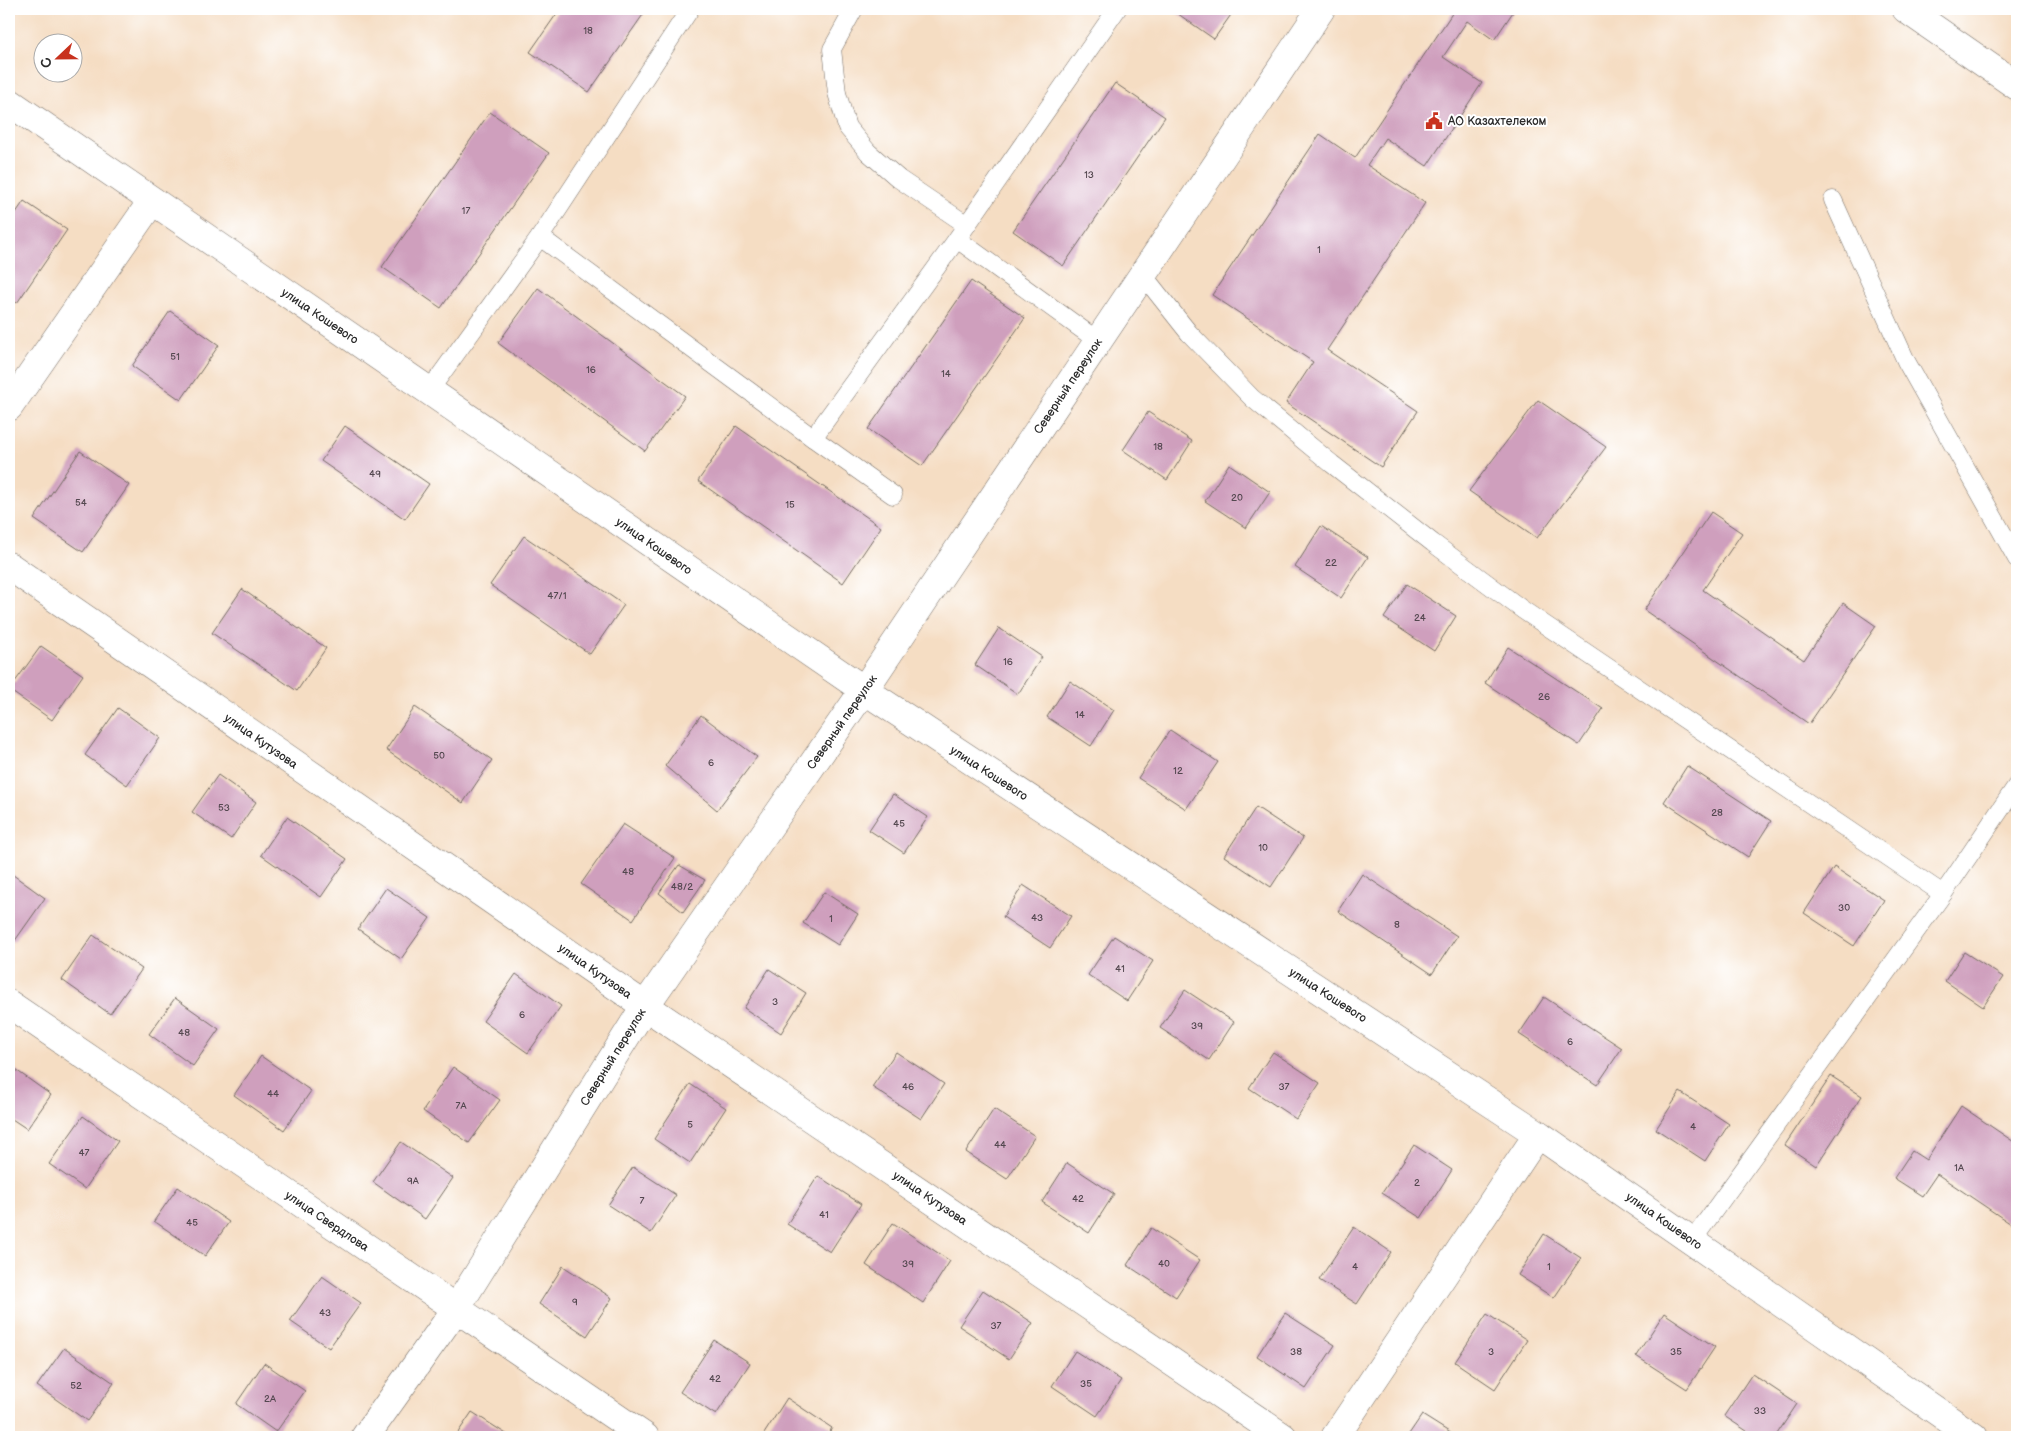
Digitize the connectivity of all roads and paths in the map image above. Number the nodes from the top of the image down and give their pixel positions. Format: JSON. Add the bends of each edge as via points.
{"nodes":[{"id":1,"x":690,"y":9,"type":"edge"},
{"id":2,"x":854,"y":9,"type":"edge"},
{"id":3,"x":1117,"y":9,"type":"edge"},
{"id":4,"x":1321,"y":9,"type":"edge"},
{"id":5,"x":1921,"y":13,"type":"edge"},
{"id":6,"x":2017,"y":86,"type":"edge"},
{"id":7,"x":9,"y":102,"type":"edge"},
{"id":8,"x":1833,"y":200,"type":"dead end"},
{"id":9,"x":152,"y":201,"type":"junction"},
{"id":10,"x":967,"y":225,"type":"junction"},
{"id":11,"x":540,"y":236,"type":"junction"},
{"id":12,"x":957,"y":239,"type":"junction"},
{"id":13,"x":1143,"y":275,"type":"junction"},
{"id":14,"x":1098,"y":341,"type":"junction"},
{"id":15,"x":429,"y":391,"type":"junction"},
{"id":16,"x":9,"y":407,"type":"edge"},
{"id":17,"x":812,"y":438,"type":"junction"},
{"id":18,"x":892,"y":495,"type":"dead end"},
{"id":19,"x":2017,"y":559,"type":"edge"},
{"id":20,"x":9,"y":566,"type":"edge"},
{"id":21,"x":864,"y":690,"type":"junction"},
{"id":22,"x":2017,"y":785,"type":"edge"},
{"id":23,"x":1943,"y":894,"type":"junction"},
{"id":24,"x":9,"y":1004,"type":"edge"},
{"id":25,"x":645,"y":1006,"type":"junction"},
{"id":26,"x":1538,"y":1134,"type":"junction"},
{"id":27,"x":1692,"y":1241,"type":"junction"},
{"id":28,"x":456,"y":1309,"type":"junction"},
{"id":29,"x":365,"y":1437,"type":"edge"},
{"id":30,"x":645,"y":1437,"type":"edge"},
{"id":31,"x":1283,"y":1437,"type":"edge"},
{"id":32,"x":1335,"y":1437,"type":"edge"},
{"id":33,"x":1974,"y":1437,"type":"edge"}],
"edges":[{"from":1,"to":11,"type":"lane"},
{"from":2,"to":10,"type":"lane","via":[[832,50],[837,93],[847,127],[868,152],[899,179]]},
{"from":3,"to":10,"type":"lane"},
{"from":4,"to":13,"type":"street","name":"Северный переулок"},
{"from":5,"to":6,"type":"street"},
{"from":7,"to":9,"type":"street","name":"улица Кошевого"},
{"from":8,"to":19,"type":"lane","via":[[1906,361]]},
{"from":9,"to":15,"type":"street","name":"улица Кошевого"},
{"from":9,"to":16,"type":"street"},
{"from":10,"to":12,"type":"lane"},
{"from":11,"to":15,"type":"lane"},
{"from":11,"to":17,"type":"lane"},
{"from":12,"to":14,"type":"lane"},
{"from":12,"to":17,"type":"lane"},
{"from":13,"to":14,"type":"street","name":"Северный переулок"},
{"from":13,"to":23,"type":"lane","via":[[1189,333],[1252,398],[1434,543],[1523,610]]},
{"from":14,"to":21,"type":"street","name":"Северный переулок"},
{"from":15,"to":21,"type":"street","name":"улица Кошевого"},
{"from":17,"to":18,"type":"lane"},
{"from":20,"to":25,"type":"street","name":"улица Кутузова"},
{"from":21,"to":25,"type":"street","name":"Северный переулок"},
{"from":21,"to":26,"type":"street","name":"улица Кошевого"},
{"from":22,"to":23,"type":"lane"},
{"from":23,"to":27,"type":"lane"},
{"from":24,"to":28,"type":"street","name":"улица Свердлова"},
{"from":25,"to":28,"type":"street","name":"Северный переулок"},
{"from":25,"to":31,"type":"street","name":"улица Кутузова"},
{"from":26,"to":27,"type":"street","name":"улица Кошевого"},
{"from":26,"to":32,"type":"street"},
{"from":27,"to":33,"type":"street","name":"улица Кошевого"},
{"from":28,"to":29,"type":"street","name":"Северный переулок"},
{"from":28,"to":30,"type":"street","name":"улица Свердлова"}]}
